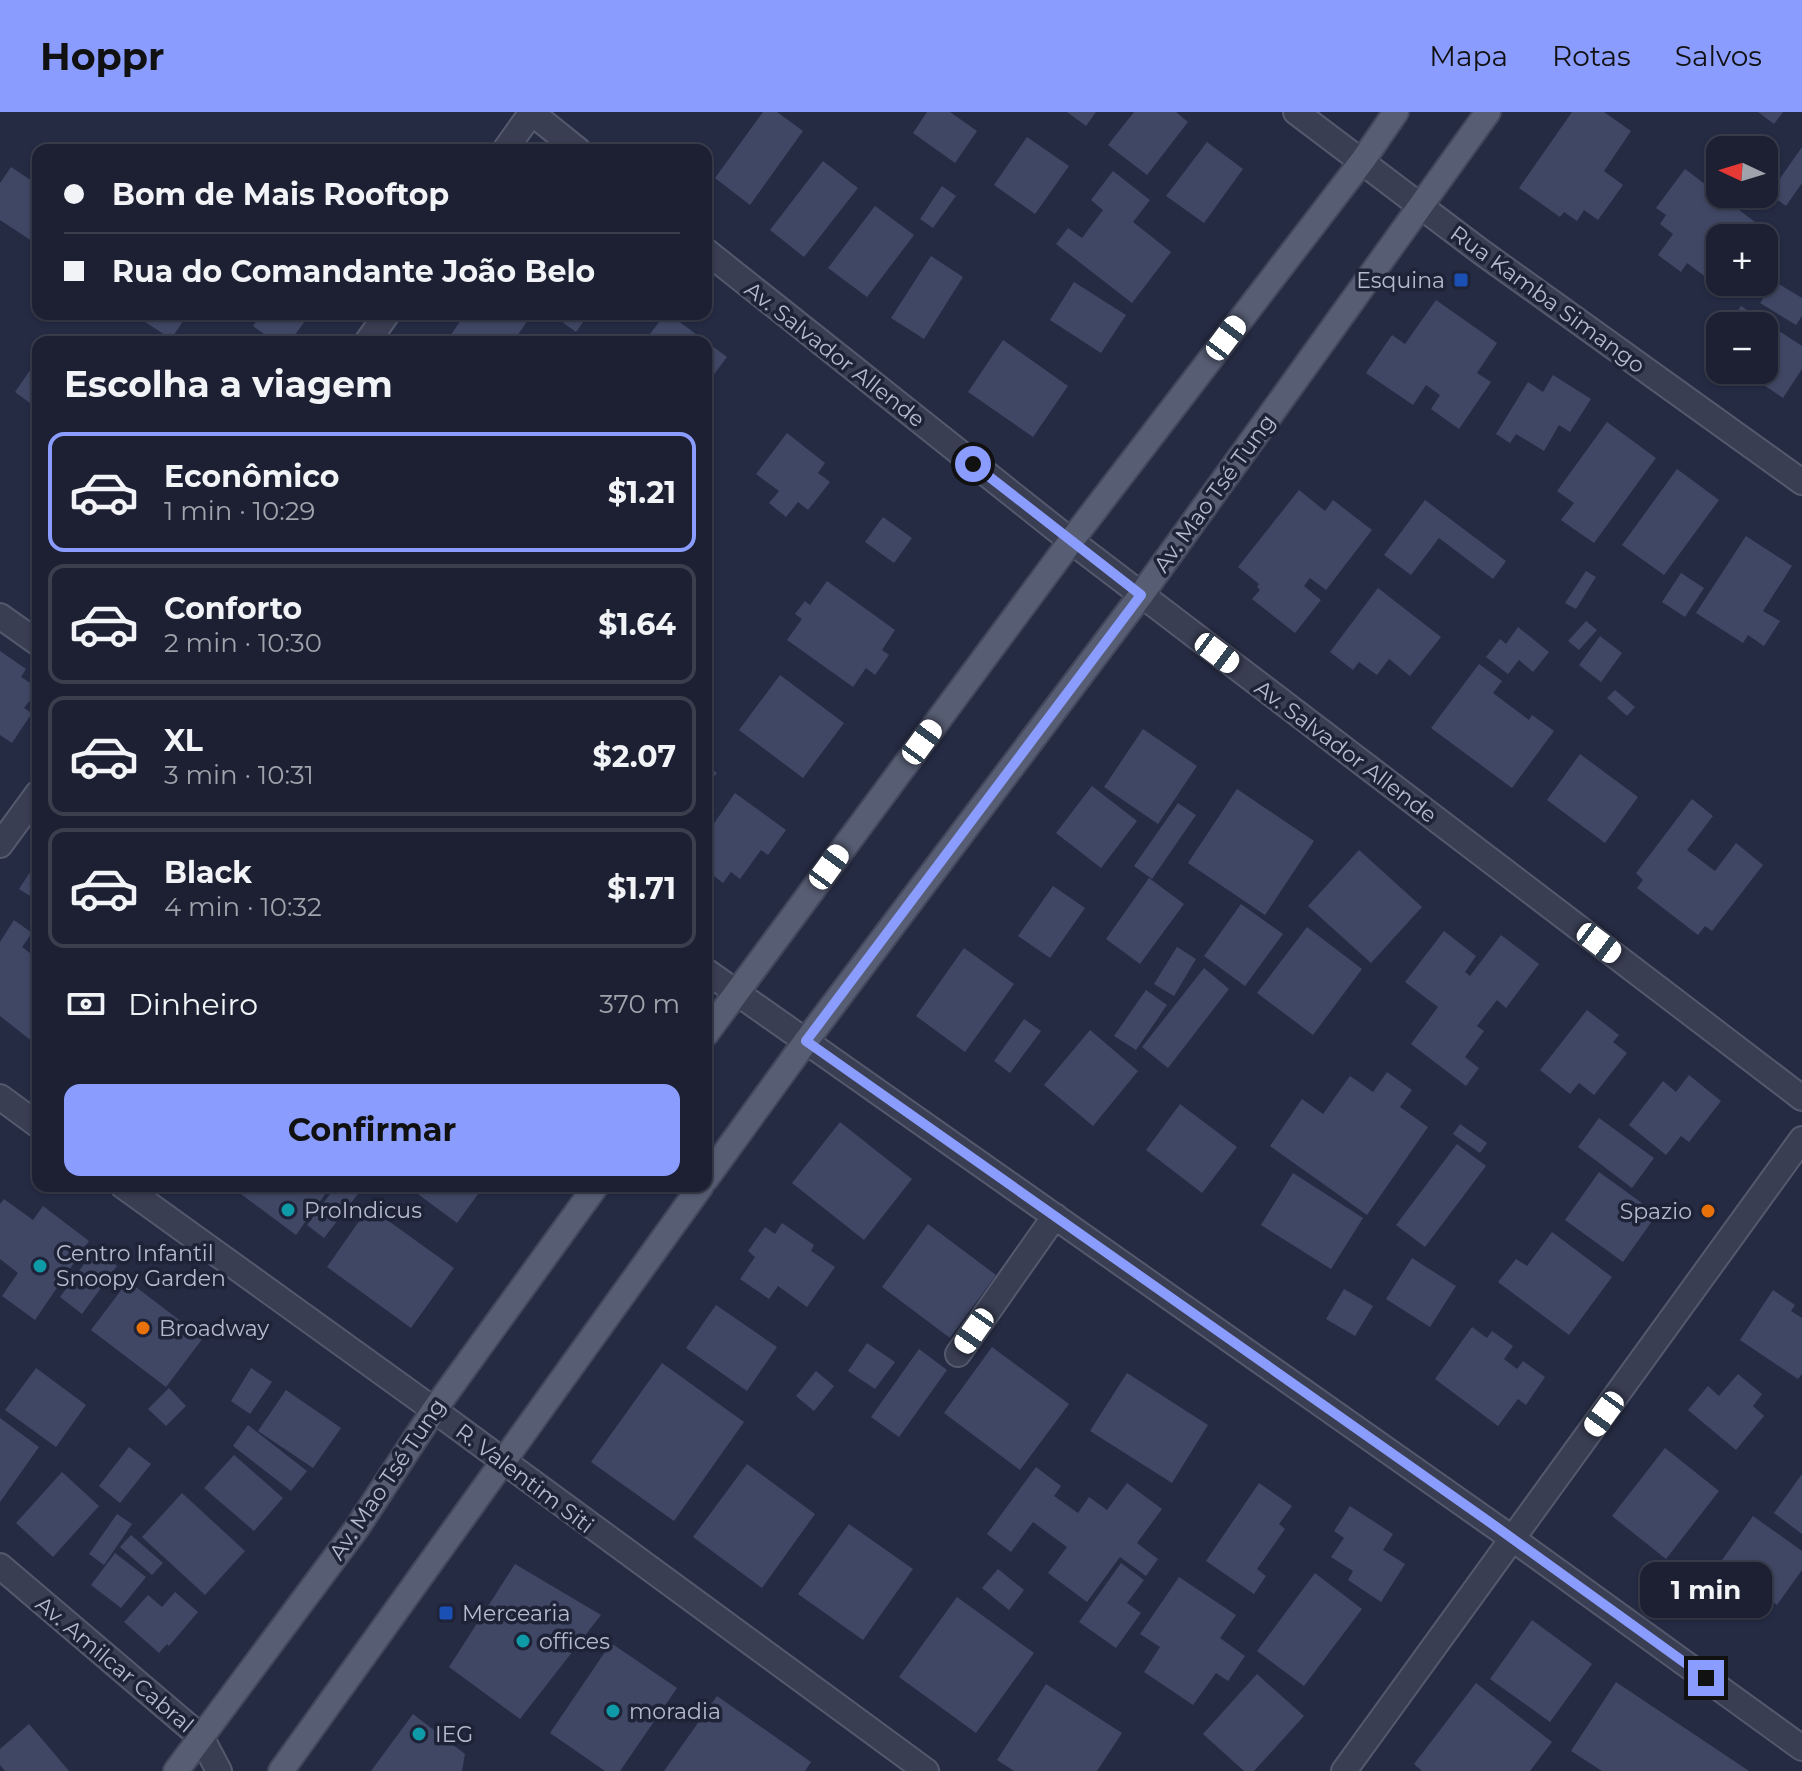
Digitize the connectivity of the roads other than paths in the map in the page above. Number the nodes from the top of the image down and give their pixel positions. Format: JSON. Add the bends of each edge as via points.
{"nodes":[{"id":1,"x":532,"y":112,"type":"edge"},
{"id":2,"x":1296,"y":112,"type":"edge"},
{"id":3,"x":1396,"y":112,"type":"edge"},
{"id":4,"x":1488,"y":112,"type":"edge"},
{"id":5,"x":509,"y":144,"type":"edge"},
{"id":6,"x":571,"y":144,"type":"edge"},
{"id":7,"x":1363,"y":160,"type":"junction"},
{"id":8,"x":1421,"y":205,"type":"junction"},
{"id":9,"x":712,"y":256,"type":"edge"},
{"id":10,"x":1802,"y":482,"type":"edge"},
{"id":11,"x":1071,"y":541,"type":"junction"},
{"id":12,"x":1141,"y":595,"type":"junction"},
{"id":13,"x":0,"y":616,"type":"edge"},
{"id":14,"x":32,"y":639,"type":"edge"},
{"id":15,"x":32,"y":801,"type":"edge"},
{"id":16,"x":0,"y":845,"type":"edge"},
{"id":17,"x":712,"y":975,"type":"edge"},
{"id":18,"x":736,"y":993,"type":"junction"},
{"id":19,"x":712,"y":1026,"type":"edge"},
{"id":20,"x":806,"y":1041,"type":"junction"},
{"id":21,"x":0,"y":1097,"type":"edge"},
{"id":22,"x":1802,"y":1098,"type":"edge"},
{"id":23,"x":32,"y":1121,"type":"edge"},
{"id":24,"x":1802,"y":1139,"type":"edge"},
{"id":25,"x":712,"y":1171,"type":"edge"},
{"id":26,"x":131,"y":1192,"type":"edge"},
{"id":27,"x":592,"y":1192,"type":"edge"},
{"id":28,"x":697,"y":1192,"type":"edge"},
{"id":29,"x":1055,"y":1216,"type":"junction"},
{"id":30,"x":958,"y":1354,"type":"dead end"},
{"id":31,"x":434,"y":1410,"type":"junction"},
{"id":32,"x":502,"y":1461,"type":"junction"},
{"id":33,"x":1513,"y":1539,"type":"junction"},
{"id":34,"x":0,"y":1566,"type":"edge"},
{"id":35,"x":201,"y":1737,"type":"junction"},
{"id":36,"x":1802,"y":1748,"type":"edge"},
{"id":37,"x":176,"y":1771,"type":"edge"},
{"id":38,"x":219,"y":1771,"type":"edge"},
{"id":39,"x":281,"y":1771,"type":"edge"},
{"id":40,"x":926,"y":1771,"type":"edge"},
{"id":41,"x":1344,"y":1771,"type":"edge"}],
"edges":[{"from":1,"to":5,"type":"street"},
{"from":1,"to":6,"type":"street"},
{"from":2,"to":7,"type":"street","name":"Rua Kamba Simango"},
{"from":3,"to":7,"type":"main road"},
{"from":4,"to":8,"type":"main road","name":"Av. Mao Tsé Tung"},
{"from":7,"to":8,"type":"street","name":"Rua Kamba Simango"},
{"from":7,"to":11,"type":"main road"},
{"from":8,"to":10,"type":"street","name":"Rua Kamba Simango"},
{"from":8,"to":12,"type":"main road","name":"Av. Mao Tsé Tung"},
{"from":9,"to":11,"type":"street","name":"Av. Salvador Allende"},
{"from":11,"to":12,"type":"street","name":"Av. Salvador Allende"},
{"from":11,"to":18,"type":"main road"},
{"from":12,"to":20,"type":"main road","name":"Av. Mao Tsé Tung"},
{"from":12,"to":22,"type":"street","name":"Av. Salvador Allende"},
{"from":13,"to":14,"type":"street"},
{"from":15,"to":16,"type":"street"},
{"from":17,"to":18,"type":"street"},
{"from":18,"to":19,"type":"main road"},
{"from":18,"to":20,"type":"street"},
{"from":20,"to":25,"type":"main road","name":"Av. Mao Tsé Tung"},
{"from":20,"to":29,"type":"street"},
{"from":21,"to":23,"type":"street"},
{"from":24,"to":33,"type":"street"},
{"from":26,"to":31,"type":"street","name":"R. Valentim Siti"},
{"from":27,"to":31,"type":"main road","name":"Av. Mao Tsé Tung"},
{"from":28,"to":32,"type":"main road"},
{"from":29,"to":30,"type":"street"},
{"from":29,"to":33,"type":"street"},
{"from":31,"to":32,"type":"street","name":"R. Valentim Siti"},
{"from":31,"to":35,"type":"main road","name":"Av. Mao Tsé Tung","via":[[357,1528]]},
{"from":32,"to":39,"type":"main road"},
{"from":32,"to":40,"type":"street","name":"R. Valentim Siti"},
{"from":33,"to":36,"type":"street"},
{"from":33,"to":41,"type":"street"},
{"from":34,"to":35,"type":"street","name":"Av. Amilcar Cabral"},
{"from":35,"to":37,"type":"main road","name":"Av. Mao Tsé Tung"},
{"from":35,"to":38,"type":"street","name":"Av. Amilcar Cabral"}]}
